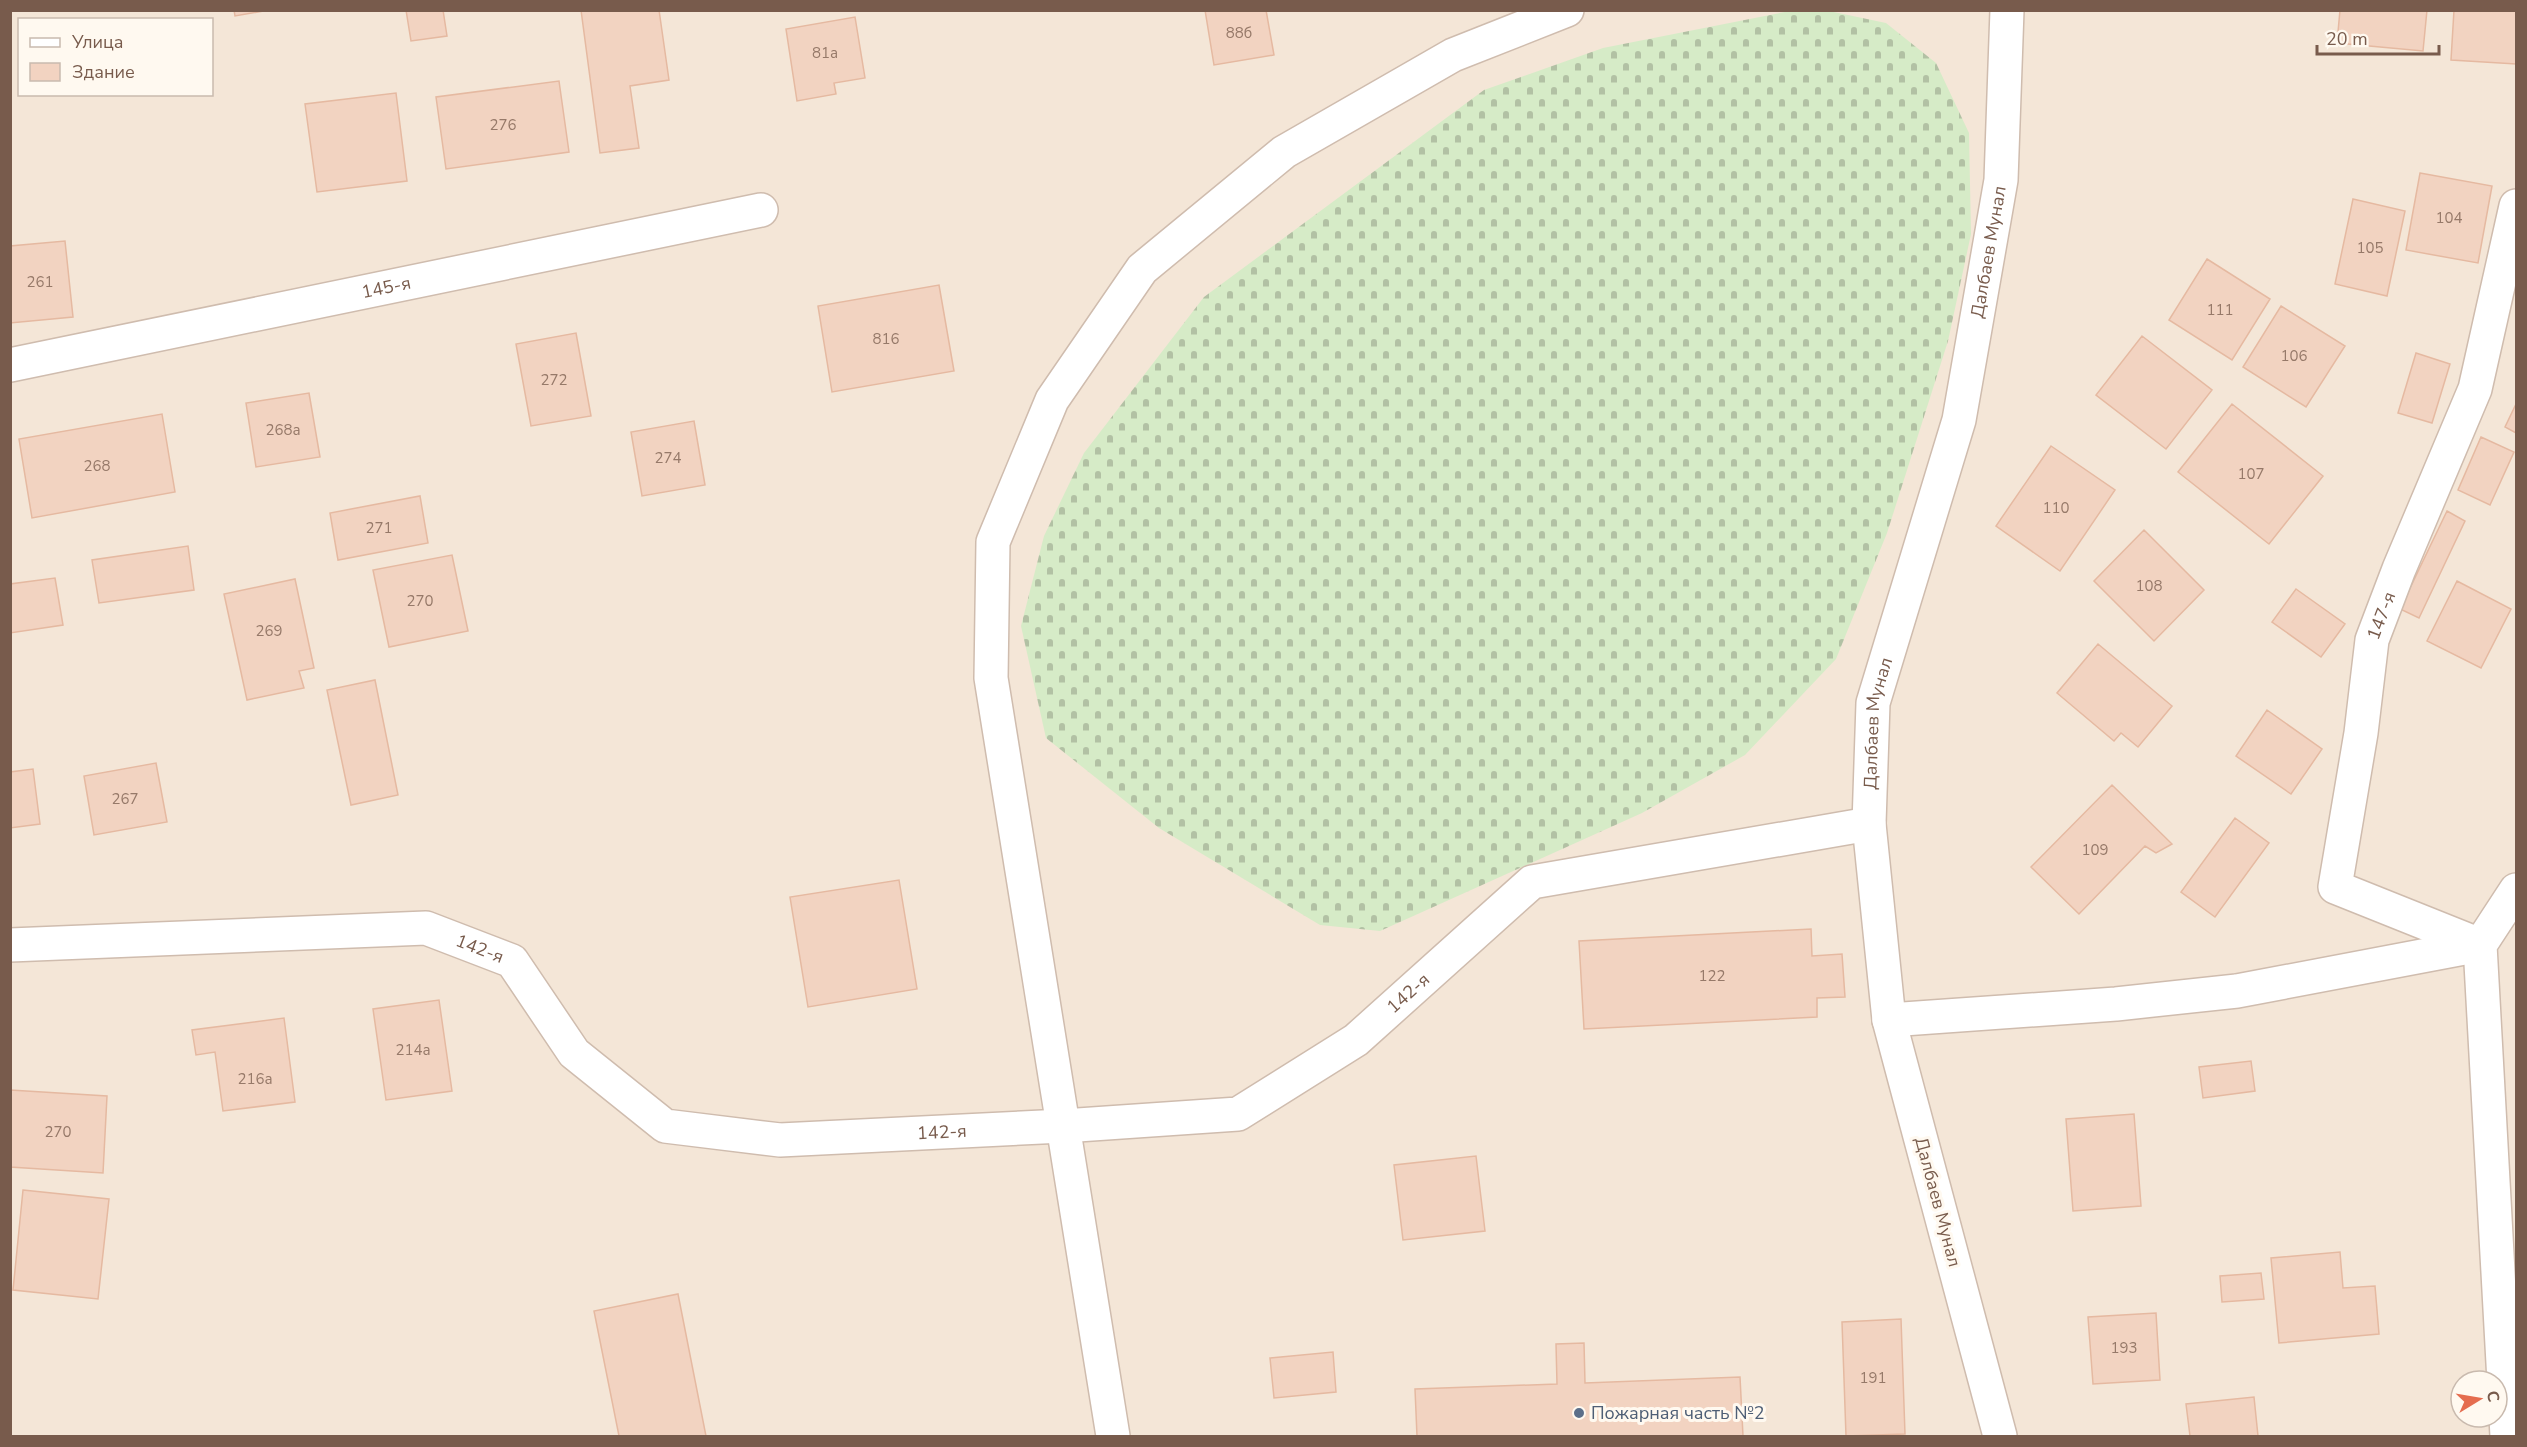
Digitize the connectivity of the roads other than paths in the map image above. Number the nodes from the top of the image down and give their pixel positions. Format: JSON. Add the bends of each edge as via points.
{"nodes":[{"id":1,"x":1567,"y":10,"type":"edge"},
{"id":2,"x":2007,"y":10,"type":"edge"},
{"id":3,"x":2517,"y":206,"type":"edge"},
{"id":4,"x":761,"y":210,"type":"dead end"},
{"id":5,"x":10,"y":365,"type":"edge"},
{"id":6,"x":1869,"y":824,"type":"junction"},
{"id":7,"x":2517,"y":890,"type":"edge"},
{"id":8,"x":10,"y":945,"type":"edge"},
{"id":9,"x":2480,"y":945,"type":"junction"},
{"id":10,"x":1889,"y":1020,"type":"junction"},
{"id":11,"x":1063,"y":1126,"type":"junction"},
{"id":12,"x":1113,"y":1437,"type":"edge"},
{"id":13,"x":2000,"y":1437,"type":"edge"},
{"id":14,"x":2507,"y":1437,"type":"edge"}],
"edges":[{"from":1,"to":11,"type":"street","via":[[1453,55],[1284,152],[1142,270],[1052,400],[993,542],[991,678]]},
{"from":2,"to":6,"type":"street","name":"Далбаев Мунал","via":[[2001,180],[1959,420],[1873,703]]},
{"from":3,"to":9,"type":"street","name":"147-я","via":[[2475,389],[2372,640],[2361,733],[2334,887]]},
{"from":4,"to":5,"type":"street","name":"145-я"},
{"from":6,"to":10,"type":"street","name":"Далбаев Мунал"},
{"from":6,"to":11,"type":"street","name":"142-я","via":[[1532,882],[1356,1040],[1238,1113]]},
{"from":7,"to":9,"type":"street"},
{"from":8,"to":11,"type":"street","name":"142-я","via":[[426,928],[512,961],[574,1053],[665,1126],[780,1140]]},
{"from":9,"to":10,"type":"street","via":[[2237,991]]},
{"from":9,"to":14,"type":"street"},
{"from":10,"to":13,"type":"street","name":"Далбаев Мунал"},
{"from":11,"to":12,"type":"street"}]}
